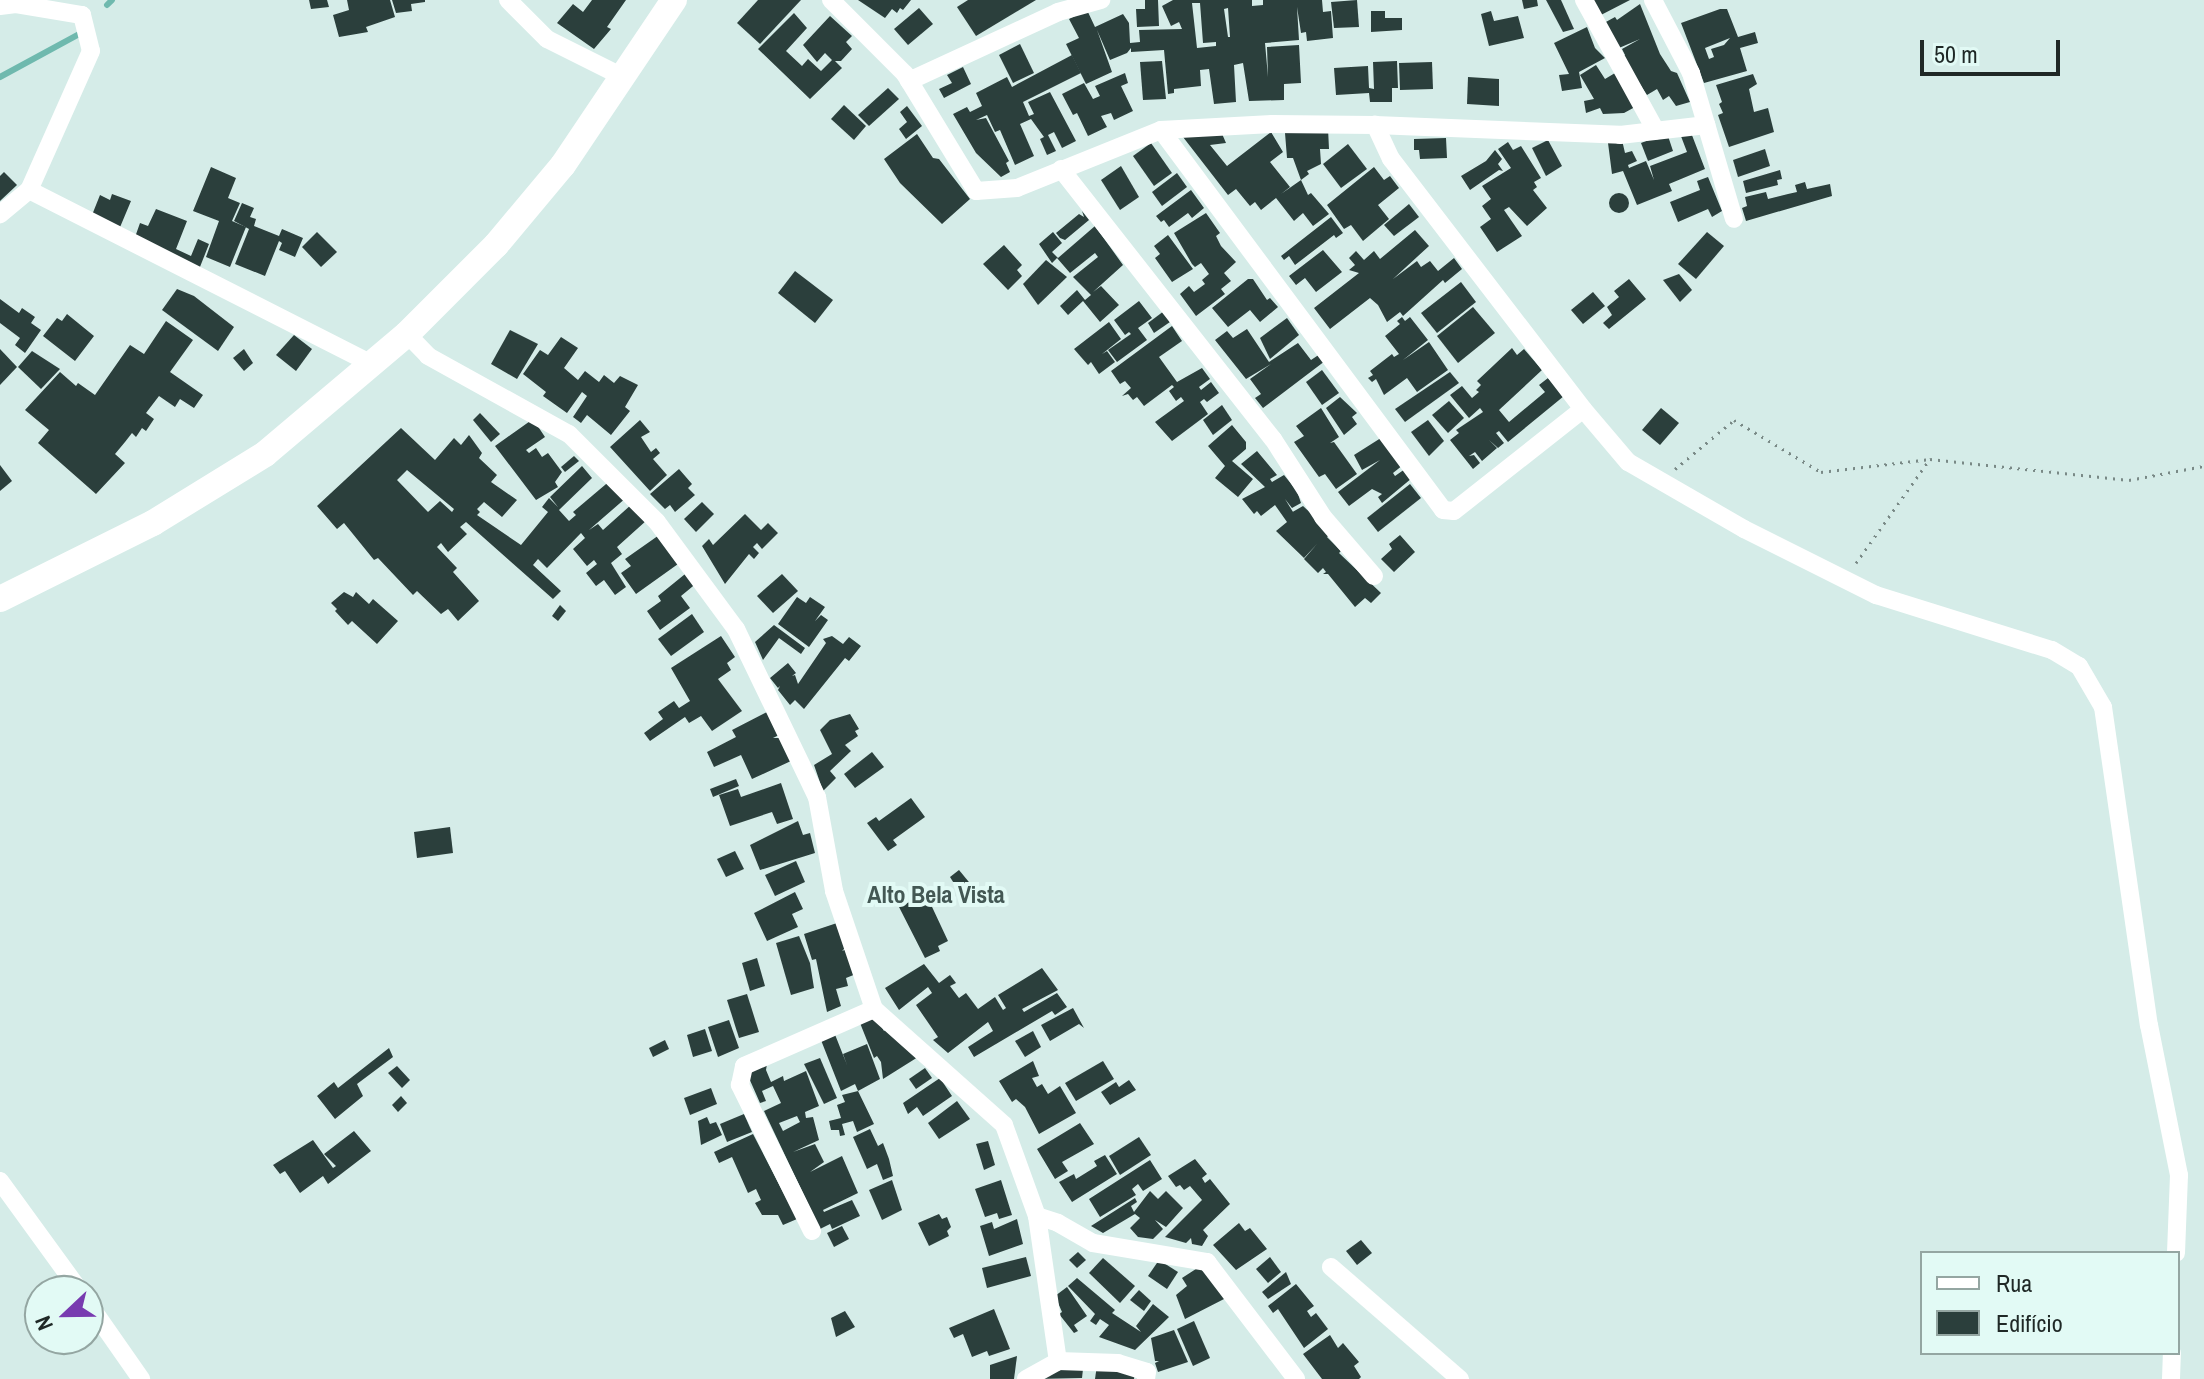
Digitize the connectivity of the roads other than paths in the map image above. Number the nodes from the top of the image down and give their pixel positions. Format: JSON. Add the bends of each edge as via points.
{"nodes":[{"id":1,"x":508,"y":0,"type":"edge"},
{"id":2,"x":674,"y":0,"type":"edge"},
{"id":3,"x":831,"y":0,"type":"edge"},
{"id":4,"x":1101,"y":0,"type":"edge"},
{"id":5,"x":1584,"y":0,"type":"edge"},
{"id":6,"x":1653,"y":0,"type":"edge"},
{"id":7,"x":0,"y":6,"type":"edge"},
{"id":8,"x":623,"y":77,"type":"junction"},
{"id":9,"x":909,"y":81,"type":"junction"},
{"id":10,"x":1375,"y":125,"type":"junction"},
{"id":11,"x":1706,"y":125,"type":"junction"},
{"id":12,"x":1161,"y":130,"type":"junction"},
{"id":13,"x":1656,"y":131,"type":"junction"},
{"id":14,"x":1061,"y":169,"type":"junction"},
{"id":15,"x":29,"y":190,"type":"junction"},
{"id":16,"x":0,"y":214,"type":"edge"},
{"id":17,"x":1734,"y":219,"type":"dead end"},
{"id":18,"x":407,"y":334,"type":"junction"},
{"id":19,"x":372,"y":364,"type":"junction"},
{"id":20,"x":1583,"y":409,"type":"junction"},
{"id":21,"x":1374,"y":576,"type":"dead end"},
{"id":22,"x":0,"y":599,"type":"edge"},
{"id":23,"x":874,"y":1009,"type":"junction"},
{"id":24,"x":0,"y":1181,"type":"edge"},
{"id":25,"x":1037,"y":1216,"type":"junction"},
{"id":26,"x":812,"y":1231,"type":"dead end"},
{"id":27,"x":2176,"y":1251,"type":"edge"},
{"id":28,"x":1331,"y":1267,"type":"dead end"},
{"id":29,"x":68,"y":1275,"type":"edge"},
{"id":30,"x":104,"y":1326,"type":"edge"},
{"id":31,"x":2172,"y":1355,"type":"edge"},
{"id":32,"x":1058,"y":1361,"type":"junction"},
{"id":33,"x":141,"y":1379,"type":"edge"},
{"id":34,"x":1026,"y":1379,"type":"edge"},
{"id":35,"x":1146,"y":1379,"type":"edge"},
{"id":36,"x":1296,"y":1379,"type":"edge"},
{"id":37,"x":1460,"y":1379,"type":"edge"},
{"id":38,"x":2171,"y":1379,"type":"edge"}],
"edges":[{"from":1,"to":8,"type":"street","via":[[547,39]]},
{"from":2,"to":8,"type":"main road"},
{"from":3,"to":9,"type":"street"},
{"from":4,"to":9,"type":"street","via":[[1058,12]]},
{"from":5,"to":13,"type":"street"},
{"from":6,"to":11,"type":"street","via":[[1691,73]]},
{"from":7,"to":15,"type":"street","via":[[82,15],[91,51]]},
{"from":8,"to":18,"type":"main road","via":[[563,165],[496,245]]},
{"from":9,"to":14,"type":"street","via":[[976,191],[1017,188]]},
{"from":10,"to":12,"type":"street"},
{"from":10,"to":13,"type":"street","via":[[1620,135]]},
{"from":10,"to":20,"type":"street","via":[[1391,159]]},
{"from":11,"to":13,"type":"street"},
{"from":11,"to":17,"type":"street"},
{"from":12,"to":14,"type":"street"},
{"from":12,"to":20,"type":"street","via":[[1443,510],[1454,511]]},
{"from":14,"to":21,"type":"street","via":[[1273,439],[1323,517]]},
{"from":15,"to":16,"type":"street"},
{"from":15,"to":19,"type":"street"},
{"from":18,"to":19,"type":"main road"},
{"from":18,"to":23,"type":"street","via":[[428,356],[569,434],[657,522],[736,629],[817,797],[834,891]]},
{"from":19,"to":22,"type":"main road","via":[[265,454],[153,523]]},
{"from":20,"to":27,"type":"street","via":[[1628,462],[1844,579],[1876,595],[2052,650],[2079,666],[2103,707],[2149,1025],[2179,1175]]},
{"from":23,"to":25,"type":"street","via":[[1004,1125]]},
{"from":23,"to":26,"type":"street","via":[[744,1066],[740,1085]]},
{"from":24,"to":29,"type":"street"},
{"from":25,"to":32,"type":"street"},
{"from":25,"to":36,"type":"street","via":[[1093,1243],[1207,1262]]},
{"from":28,"to":37,"type":"street"},
{"from":30,"to":33,"type":"street"},
{"from":31,"to":38,"type":"street"},
{"from":32,"to":34,"type":"street"},
{"from":32,"to":35,"type":"street","via":[[1118,1363],[1147,1372]]}]}
